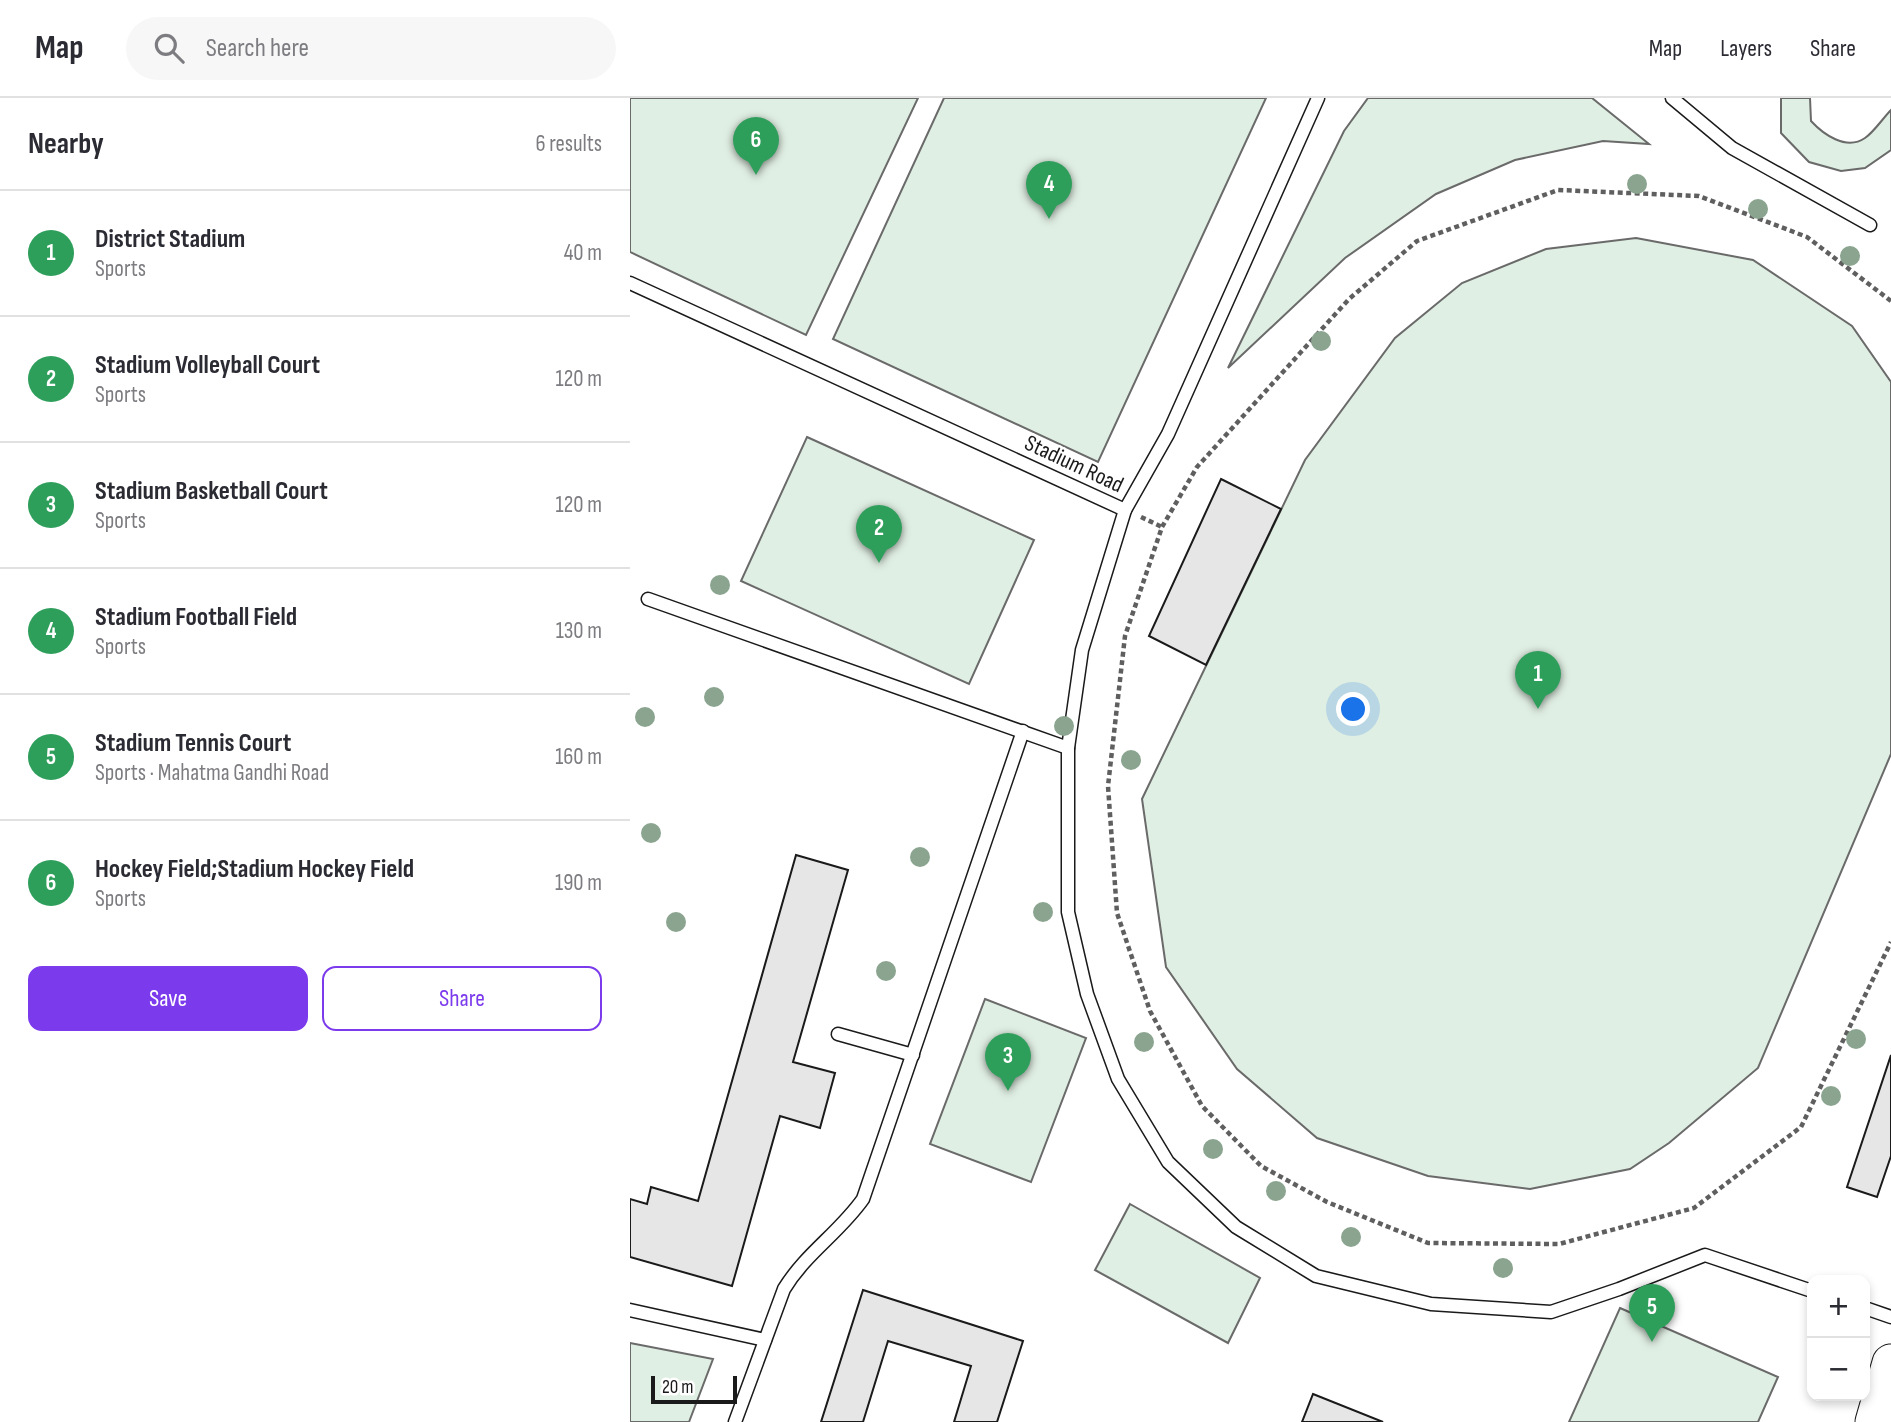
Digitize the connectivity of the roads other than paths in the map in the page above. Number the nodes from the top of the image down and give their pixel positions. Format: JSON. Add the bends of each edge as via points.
{"nodes":[{"id":1,"x":1318,"y":98,"type":"edge"},
{"id":2,"x":1672,"y":98,"type":"edge"},
{"id":3,"x":1870,"y":225,"type":"dead end"},
{"id":4,"x":630,"y":283,"type":"edge"},
{"id":5,"x":1125,"y":510,"type":"junction"},
{"id":6,"x":648,"y":598,"type":"dead end"},
{"id":7,"x":1023,"y":731,"type":"junction"},
{"id":8,"x":1068,"y":748,"type":"junction"},
{"id":9,"x":838,"y":1034,"type":"dead end"},
{"id":10,"x":913,"y":1055,"type":"junction"},
{"id":11,"x":1807,"y":1288,"type":"edge"},
{"id":12,"x":630,"y":1310,"type":"edge"},
{"id":13,"x":1870,"y":1310,"type":"edge"},
{"id":14,"x":1891,"y":1317,"type":"edge"},
{"id":15,"x":765,"y":1340,"type":"junction"},
{"id":16,"x":1891,"y":1363,"type":"edge"},
{"id":17,"x":735,"y":1422,"type":"edge"},
{"id":18,"x":1874,"y":1422,"type":"edge"}],
"edges":[{"from":1,"to":5,"type":"lane","name":"Stadium Road","via":[[1168,433]]},
{"from":2,"to":3,"type":"lane","via":[[1732,148]]},
{"from":4,"to":5,"type":"lane","name":"Stadium Road"},
{"from":5,"to":8,"type":"lane","via":[[1082,650]]},
{"from":6,"to":7,"type":"lane"},
{"from":7,"to":8,"type":"lane"},
{"from":7,"to":10,"type":"lane"},
{"from":8,"to":11,"type":"lane","via":[[1068,912],[1087,993],[1118,1079],[1168,1162],[1236,1227],[1317,1276],[1431,1304],[1551,1312],[1704,1255]]},
{"from":9,"to":10,"type":"lane"},
{"from":10,"to":15,"type":"lane","via":[[863,1199],[796,1269]]},
{"from":12,"to":15,"type":"lane"},
{"from":13,"to":14,"type":"lane"},
{"from":15,"to":17,"type":"lane"},
{"from":16,"to":18,"type":"street"}]}
